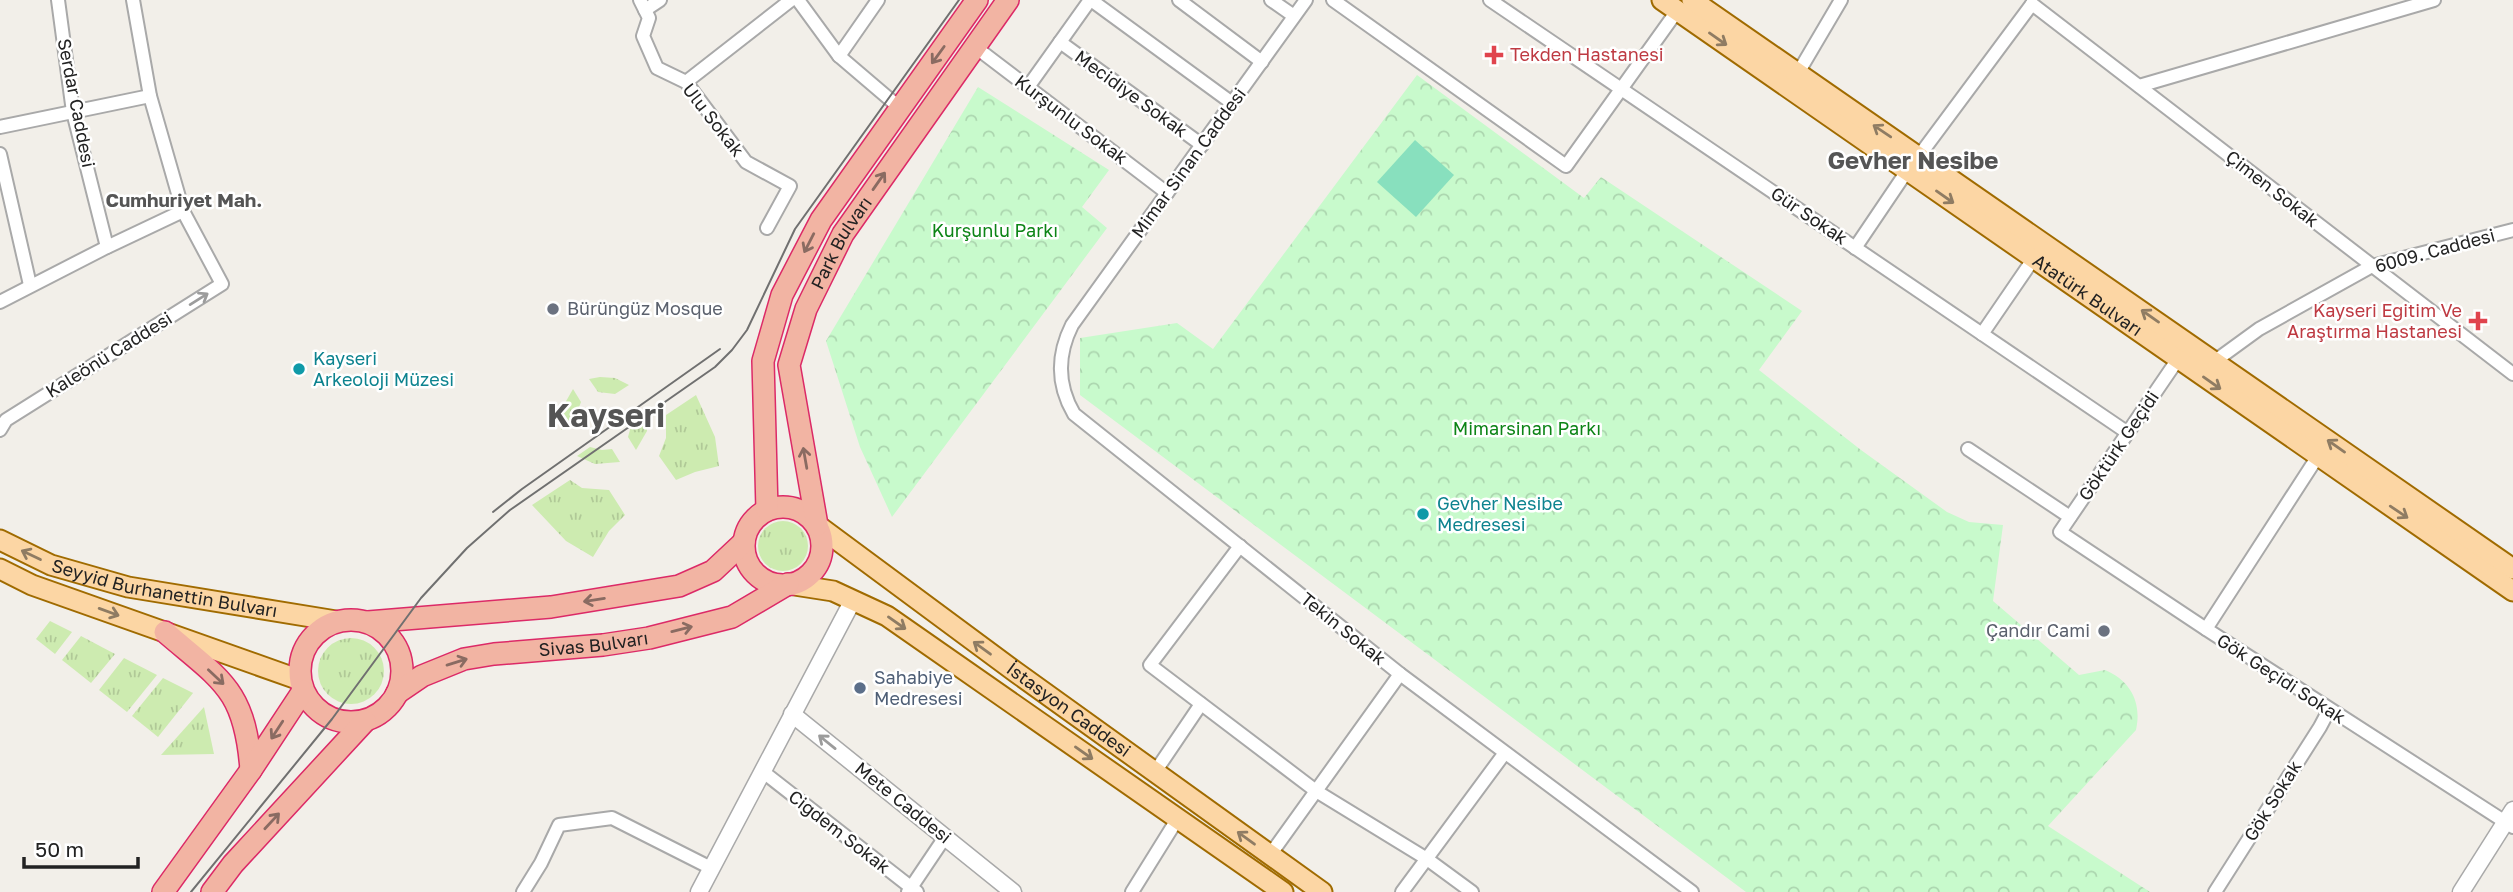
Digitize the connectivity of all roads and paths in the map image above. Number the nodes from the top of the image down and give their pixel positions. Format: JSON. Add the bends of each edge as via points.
{"nodes":[{"id":1,"x":58,"y":0,"type":"edge"},
{"id":2,"x":133,"y":0,"type":"edge"},
{"id":3,"x":660,"y":0,"type":"edge"},
{"id":4,"x":791,"y":0,"type":"edge"},
{"id":5,"x":798,"y":0,"type":"edge"},
{"id":6,"x":878,"y":0,"type":"edge"},
{"id":7,"x":977,"y":0,"type":"edge"},
{"id":8,"x":1008,"y":0,"type":"edge"},
{"id":9,"x":1091,"y":0,"type":"edge"},
{"id":10,"x":1179,"y":0,"type":"edge"},
{"id":11,"x":1271,"y":0,"type":"edge"},
{"id":12,"x":1306,"y":0,"type":"edge"},
{"id":13,"x":1333,"y":0,"type":"edge"},
{"id":14,"x":1490,"y":0,"type":"edge"},
{"id":15,"x":1841,"y":0,"type":"edge"},
{"id":16,"x":2434,"y":0,"type":"edge"},
{"id":17,"x":2031,"y":2,"type":"edge"},
{"id":18,"x":1677,"y":4,"type":"edge"},
{"id":19,"x":643,"y":5,"type":"edge"},
{"id":20,"x":1294,"y":16,"type":"junction"},
{"id":21,"x":1060,"y":43,"type":"junction"},
{"id":22,"x":974,"y":46,"type":"junction"},
{"id":23,"x":839,"y":56,"type":"junction"},
{"id":24,"x":1262,"y":62,"type":"junction"},
{"id":25,"x":1798,"y":73,"type":"junction"},
{"id":26,"x":686,"y":82,"type":"junction"},
{"id":27,"x":2139,"y":86,"type":"junction"},
{"id":28,"x":1028,"y":87,"type":"junction"},
{"id":29,"x":1621,"y":89,"type":"junction"},
{"id":30,"x":150,"y":96,"type":"junction"},
{"id":31,"x":1232,"y":103,"type":"junction"},
{"id":32,"x":900,"y":108,"type":"junction"},
{"id":33,"x":73,"y":112,"type":"junction"},
{"id":34,"x":0,"y":127,"type":"edge"},
{"id":35,"x":1202,"y":145,"type":"junction"},
{"id":36,"x":0,"y":154,"type":"edge"},
{"id":37,"x":1913,"y":163,"type":"junction"},
{"id":38,"x":1167,"y":193,"type":"junction"},
{"id":39,"x":183,"y":211,"type":"junction"},
{"id":40,"x":767,"y":228,"type":"dead end"},
{"id":41,"x":2513,"y":230,"type":"edge"},
{"id":42,"x":107,"y":247,"type":"junction"},
{"id":43,"x":1855,"y":248,"type":"junction"},
{"id":44,"x":2034,"y":258,"type":"junction"},
{"id":45,"x":2372,"y":266,"type":"junction"},
{"id":46,"x":30,"y":285,"type":"junction"},
{"id":47,"x":0,"y":302,"type":"edge"},
{"id":48,"x":1072,"y":326,"type":"joint"},
{"id":49,"x":1982,"y":334,"type":"junction"},
{"id":50,"x":2178,"y":359,"type":"junction"},
{"id":51,"x":2214,"y":361,"type":"junction"},
{"id":52,"x":2513,"y":373,"type":"edge"},
{"id":53,"x":0,"y":430,"type":"edge"},
{"id":54,"x":2128,"y":433,"type":"junction"},
{"id":55,"x":1968,"y":449,"type":"dead end"},
{"id":56,"x":2318,"y":456,"type":"junction"},
{"id":57,"x":767,"y":510,"type":"junction"},
{"id":58,"x":2070,"y":517,"type":"junction"},
{"id":59,"x":817,"y":525,"type":"junction"},
{"id":60,"x":2060,"y":532,"type":"joint"},
{"id":61,"x":0,"y":540,"type":"edge"},
{"id":62,"x":744,"y":542,"type":"junction"},
{"id":63,"x":1240,"y":546,"type":"junction"},
{"id":64,"x":0,"y":569,"type":"edge"},
{"id":65,"x":2513,"y":569,"type":"edge"},
{"id":66,"x":788,"y":584,"type":"junction"},
{"id":67,"x":2513,"y":591,"type":"edge"},
{"id":68,"x":853,"y":600,"type":"junction"},
{"id":69,"x":337,"y":621,"type":"junction"},
{"id":70,"x":368,"y":622,"type":"junction"},
{"id":71,"x":2206,"y":629,"type":"junction"},
{"id":72,"x":165,"y":632,"type":"junction"},
{"id":73,"x":1400,"y":674,"type":"junction"},
{"id":74,"x":301,"y":685,"type":"junction"},
{"id":75,"x":397,"y":694,"type":"junction"},
{"id":76,"x":1201,"y":704,"type":"junction"},
{"id":77,"x":2329,"y":709,"type":"junction"},
{"id":78,"x":792,"y":714,"type":"junction"},
{"id":79,"x":365,"y":721,"type":"junction"},
{"id":80,"x":1504,"y":754,"type":"junction"},
{"id":81,"x":251,"y":770,"type":"junction"},
{"id":82,"x":762,"y":771,"type":"junction"},
{"id":83,"x":1155,"y":772,"type":"junction"},
{"id":84,"x":1316,"y":791,"type":"junction"},
{"id":85,"x":1178,"y":818,"type":"junction"},
{"id":86,"x":2510,"y":819,"type":"edge"},
{"id":87,"x":945,"y":836,"type":"junction"},
{"id":88,"x":1270,"y":855,"type":"junction"},
{"id":89,"x":1427,"y":859,"type":"junction"},
{"id":90,"x":711,"y":868,"type":"junction"},
{"id":91,"x":912,"y":890,"type":"edge"},
{"id":92,"x":163,"y":892,"type":"edge"},
{"id":93,"x":212,"y":892,"type":"edge"},
{"id":94,"x":523,"y":892,"type":"edge"},
{"id":95,"x":699,"y":892,"type":"edge"},
{"id":96,"x":1013,"y":892,"type":"edge"},
{"id":97,"x":1132,"y":892,"type":"edge"},
{"id":98,"x":1283,"y":892,"type":"edge"},
{"id":99,"x":1322,"y":892,"type":"edge"},
{"id":100,"x":1402,"y":892,"type":"edge"},
{"id":101,"x":1472,"y":892,"type":"edge"},
{"id":102,"x":1692,"y":892,"type":"edge"},
{"id":103,"x":2216,"y":892,"type":"edge"},
{"id":104,"x":2461,"y":892,"type":"edge"}],
"edges":[{"from":1,"to":33,"type":"street","name":"Serdar Caddesi"},
{"from":2,"to":30,"type":"street"},
{"from":3,"to":19,"type":"street"},
{"from":4,"to":26,"type":"street"},
{"from":5,"to":23,"type":"street"},
{"from":6,"to":23,"type":"street"},
{"from":7,"to":32,"type":"highway","name":"Park Bulvarı","one_way":true},
{"from":8,"to":22,"type":"highway","name":"Park Bulvarı"},
{"from":9,"to":21,"type":"street"},
{"from":9,"to":31,"type":"street"},
{"from":10,"to":24,"type":"street"},
{"from":11,"to":20,"type":"street"},
{"from":12,"to":20,"type":"street","name":"Mimar Sinan Caddesi"},
{"from":13,"to":29,"type":"street","via":[[1566,166]]},
{"from":14,"to":29,"type":"street","name":"Gür Sokak"},
{"from":15,"to":25,"type":"street"},
{"from":16,"to":27,"type":"street"},
{"from":17,"to":27,"type":"street","name":"Çimen Sokak"},
{"from":17,"to":37,"type":"street"},
{"from":18,"to":25,"type":"main road","name":"Atatürk Bulvarı"},
{"from":18,"to":29,"type":"street"},
{"from":18,"to":37,"type":"main road","name":"Atatürk Bulvarı","one_way":true},
{"from":19,"to":26,"type":"street","name":"Ulu Sokak","via":[[649,18],[643,36],[657,68]]},
{"from":20,"to":24,"type":"street","name":"Mimar Sinan Caddesi"},
{"from":21,"to":28,"type":"street"},
{"from":21,"to":35,"type":"street","name":"Mecidiye Sokak"},
{"from":22,"to":28,"type":"street","name":"Kurşunlu Sokak"},
{"from":59,"to":22,"type":"highway","name":"Park Bulvarı","one_way":true,"via":[[789,365],[806,309],[843,234]]},
{"from":23,"to":32,"type":"street"},
{"from":24,"to":31,"type":"street","name":"Mimar Sinan Caddesi"},
{"from":37,"to":25,"type":"main road","name":"Atatürk Bulvarı","one_way":true},
{"from":26,"to":40,"type":"street","name":"Ulu Sokak","via":[[746,162],[790,186]]},
{"from":27,"to":45,"type":"street","name":"Çimen Sokak"},
{"from":28,"to":38,"type":"street","name":"Kurşunlu Sokak"},
{"from":29,"to":43,"type":"street","name":"Gür Sokak"},
{"from":30,"to":33,"type":"street"},
{"from":30,"to":39,"type":"street"},
{"from":31,"to":35,"type":"street","name":"Mimar Sinan Caddesi"},
{"from":32,"to":57,"type":"highway","name":"Park Bulvarı","one_way":true,"via":[[821,220],[782,295],[763,360]]},
{"from":33,"to":34,"type":"street"},
{"from":33,"to":42,"type":"street","name":"Serdar Caddesi"},
{"from":35,"to":38,"type":"street","name":"Mimar Sinan Caddesi"},
{"from":36,"to":46,"type":"street"},
{"from":37,"to":43,"type":"street"},
{"from":37,"to":44,"type":"main road","name":"Atatürk Bulvarı","one_way":true},
{"from":51,"to":37,"type":"main road","name":"Atatürk Bulvarı","one_way":true},
{"from":38,"to":48,"type":"street","name":"Mimar Sinan Caddesi"},
{"from":39,"to":42,"type":"street"},
{"from":53,"to":39,"type":"street","name":"Kaleönü Caddesi","one_way":true,"via":[[6,420],[222,285]]},
{"from":41,"to":45,"type":"street","name":"6009. Caddesi"},
{"from":42,"to":46,"type":"street"},
{"from":43,"to":49,"type":"street","name":"Gür Sokak"},
{"from":44,"to":49,"type":"street"},
{"from":44,"to":50,"type":"main road","name":"Atatürk Bulvarı"},
{"from":45,"to":51,"type":"street","name":"6009. Caddesi","via":[[2259,329]]},
{"from":45,"to":52,"type":"street","name":"Çimen Sokak"},
{"from":46,"to":47,"type":"street"},
{"from":48,"to":63,"type":"street","name":"Tekin Sokak","via":[[1060,372],[1074,414]]},
{"from":49,"to":54,"type":"street","name":"Gür Sokak"},
{"from":50,"to":54,"type":"street","name":"Göktürk Geçidi"},
{"from":50,"to":56,"type":"main road","name":"Atatürk Bulvarı","one_way":true},
{"from":65,"to":51,"type":"main road","name":"Atatürk Bulvarı","one_way":true},
{"from":54,"to":58,"type":"street","name":"Göktürk Geçidi"},
{"from":55,"to":58,"type":"street"},
{"from":56,"to":67,"type":"main road","name":"Atatürk Bulvarı","one_way":true},
{"from":56,"to":71,"type":"street"},
{"from":57,"to":59,"type":"highway","via":[[799,510]]},
{"from":57,"to":62,"type":"highway","via":[[754,520]]},
{"from":58,"to":60,"type":"street","name":"Göktürk Geçidi"},
{"from":59,"to":66,"type":"highway","via":[[820,559],[811,573]]},
{"from":83,"to":59,"type":"main road","name":"İstasyon Caddesi","one_way":true},
{"from":60,"to":71,"type":"street","name":"Gök Geçidi Sokak"},
{"from":69,"to":61,"type":"main road","name":"Seyyid Burhanettin Bulvarı","one_way":true,"via":[[128,587],[51,565]]},
{"from":62,"to":66,"type":"highway","via":[[746,559],[755,573],[770,583]]},
{"from":62,"to":70,"type":"highway","one_way":true,"via":[[713,572],[679,586],[551,607]]},
{"from":63,"to":73,"type":"street","name":"Tekin Sokak"},
{"from":63,"to":76,"type":"street","via":[[1150,665]]},
{"from":64,"to":72,"type":"main road","name":"Seyyid Burhanettin Bulvarı","one_way":true,"via":[[32,585]]},
{"from":66,"to":68,"type":"main road","name":"İstasyon Caddesi"},
{"from":75,"to":66,"type":"highway","name":"Sivas Bulvarı","one_way":true,"via":[[422,676],[464,659],[649,638],[732,617]]},
{"from":68,"to":78,"type":"street"},
{"from":68,"to":85,"type":"main road","name":"İstasyon Caddesi","one_way":true,"via":[[887,616]]},
{"from":69,"to":70,"type":"highway"},
{"from":69,"to":74,"type":"highway","via":[[317,632],[304,649]]},
{"from":70,"to":75,"type":"highway","via":[[386,633],[399,652],[402,672]]},
{"from":71,"to":77,"type":"street","name":"Gök Geçidi Sokak"},
{"from":72,"to":74,"type":"main road","name":"Seyyid Burhanettin Bulvarı"},
{"from":72,"to":81,"type":"highway","one_way":true,"via":[[222,681],[235,699],[246,726]]},
{"from":73,"to":80,"type":"street","name":"Tekin Sokak"},
{"from":73,"to":84,"type":"street"},
{"from":74,"to":79,"type":"highway","via":[[308,700],[324,715],[344,722]]},
{"from":74,"to":81,"type":"highway","one_way":true},
{"from":75,"to":79,"type":"highway","via":[[384,710]]},
{"from":76,"to":83,"type":"street"},
{"from":76,"to":84,"type":"street"},
{"from":77,"to":86,"type":"street","name":"Gök Geçidi Sokak"},
{"from":77,"to":103,"type":"street","name":"Gök Sokak"},
{"from":78,"to":82,"type":"street"},
{"from":87,"to":78,"type":"street","name":"Mete Caddesi","one_way":true},
{"from":93,"to":79,"type":"highway","one_way":true},
{"from":80,"to":89,"type":"street"},
{"from":80,"to":102,"type":"street","name":"Tekin Sokak"},
{"from":81,"to":92,"type":"highway"},
{"from":82,"to":90,"type":"street"},
{"from":82,"to":91,"type":"street","name":"Ciğdem Sokak"},
{"from":88,"to":83,"type":"main road","name":"İstasyon Caddesi","one_way":true},
{"from":84,"to":88,"type":"street"},
{"from":84,"to":89,"type":"street"},
{"from":85,"to":97,"type":"street"},
{"from":85,"to":98,"type":"main road","name":"İstasyon Caddesi"},
{"from":86,"to":104,"type":"street"},
{"from":87,"to":91,"type":"street"},
{"from":87,"to":96,"type":"street","name":"Mete Caddesi"},
{"from":88,"to":99,"type":"main road","name":"İstasyon Caddesi"},
{"from":89,"to":100,"type":"street"},
{"from":89,"to":101,"type":"street"},
{"from":90,"to":94,"type":"street","via":[[612,818],[559,825]]},
{"from":90,"to":95,"type":"street"}]}
